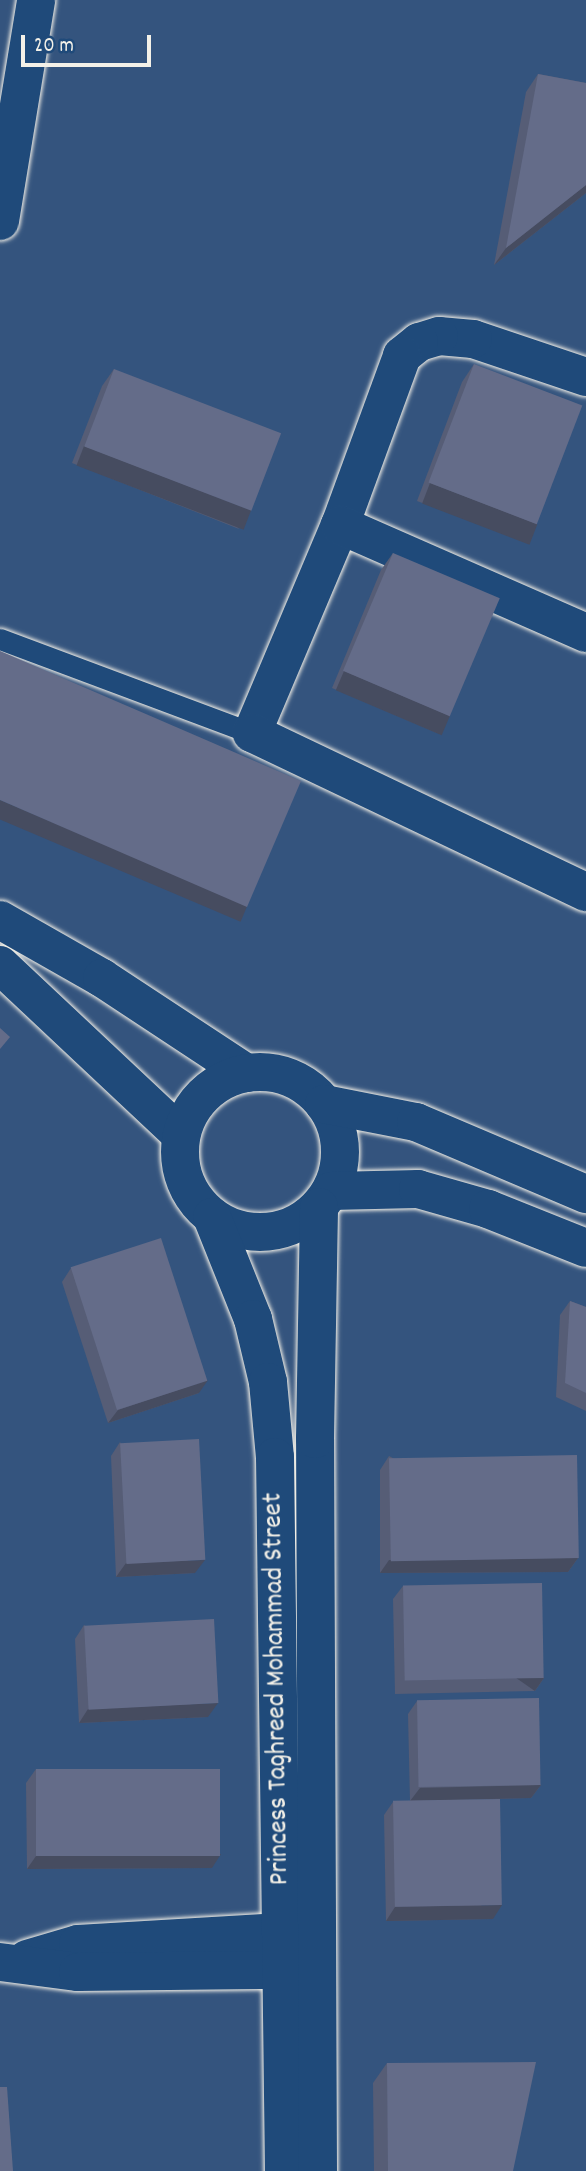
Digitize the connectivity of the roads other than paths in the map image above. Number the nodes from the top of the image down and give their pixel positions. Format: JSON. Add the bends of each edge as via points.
{"nodes":[{"id":1,"x":36,"y":0,"type":"edge"},
{"id":2,"x":10,"y":114,"type":"edge"},
{"id":3,"x":0,"y":221,"type":"edge"},
{"id":4,"x":586,"y":377,"type":"edge"},
{"id":5,"x":340,"y":525,"type":"junction"},
{"id":6,"x":586,"y":633,"type":"edge"},
{"id":7,"x":0,"y":639,"type":"edge"},
{"id":8,"x":252,"y":733,"type":"junction"},
{"id":9,"x":586,"y":891,"type":"edge"},
{"id":10,"x":0,"y":920,"type":"edge"},
{"id":11,"x":0,"y":965,"type":"edge"},
{"id":12,"x":246,"y":1073,"type":"junction"},
{"id":13,"x":324,"y":1104,"type":"junction"},
{"id":14,"x":181,"y":1135,"type":"junction"},
{"id":15,"x":586,"y":1194,"type":"edge"},
{"id":16,"x":325,"y":1199,"type":"junction"},
{"id":17,"x":212,"y":1217,"type":"junction"},
{"id":18,"x":586,"y":1248,"type":"edge"},
{"id":19,"x":281,"y":1932,"type":"junction"},
{"id":20,"x":9,"y":1961,"type":"edge"},
{"id":21,"x":282,"y":1970,"type":"junction"},
{"id":22,"x":284,"y":2171,"type":"edge"},
{"id":23,"x":318,"y":2171,"type":"edge"}],
"edges":[{"from":1,"to":2,"type":"street"},
{"from":2,"to":3,"type":"street"},
{"from":4,"to":5,"type":"street","via":[[481,341],[439,336],[419,342],[402,356],[392,374]]},
{"from":5,"to":6,"type":"street"},
{"from":5,"to":8,"type":"street"},
{"from":7,"to":8,"type":"lane"},
{"from":8,"to":9,"type":"street","via":[[505,857]]},
{"from":10,"to":12,"type":"street","via":[[102,978]]},
{"from":11,"to":14,"type":"street"},
{"from":12,"to":13,"type":"street","via":[[289,1077]]},
{"from":12,"to":14,"type":"street","via":[[205,1094]]},
{"from":13,"to":15,"type":"street","via":[[416,1122]]},
{"from":13,"to":16,"type":"street","via":[[340,1146]]},
{"from":14,"to":17,"type":"street","via":[[179,1158],[185,1181]]},
{"from":16,"to":17,"type":"street","via":[[301,1222],[256,1233]]},
{"from":16,"to":18,"type":"street","via":[[418,1189],[488,1209]]},
{"from":16,"to":23,"type":"street","name":"Princess Taghreed Mohammad Street","via":[[315,1439]]},
{"from":17,"to":19,"type":"street","name":"Princess Taghreed Mohammad Street","via":[[253,1319],[268,1382],[275,1457]]},
{"from":19,"to":20,"type":"street","via":[[78,1944]]},
{"from":19,"to":21,"type":"street","name":"Princess Taghreed Mohammad Street"},
{"from":20,"to":21,"type":"street","via":[[78,1972]]},
{"from":21,"to":22,"type":"street","name":"Princess Taghreed Mohammad Street"}]}
